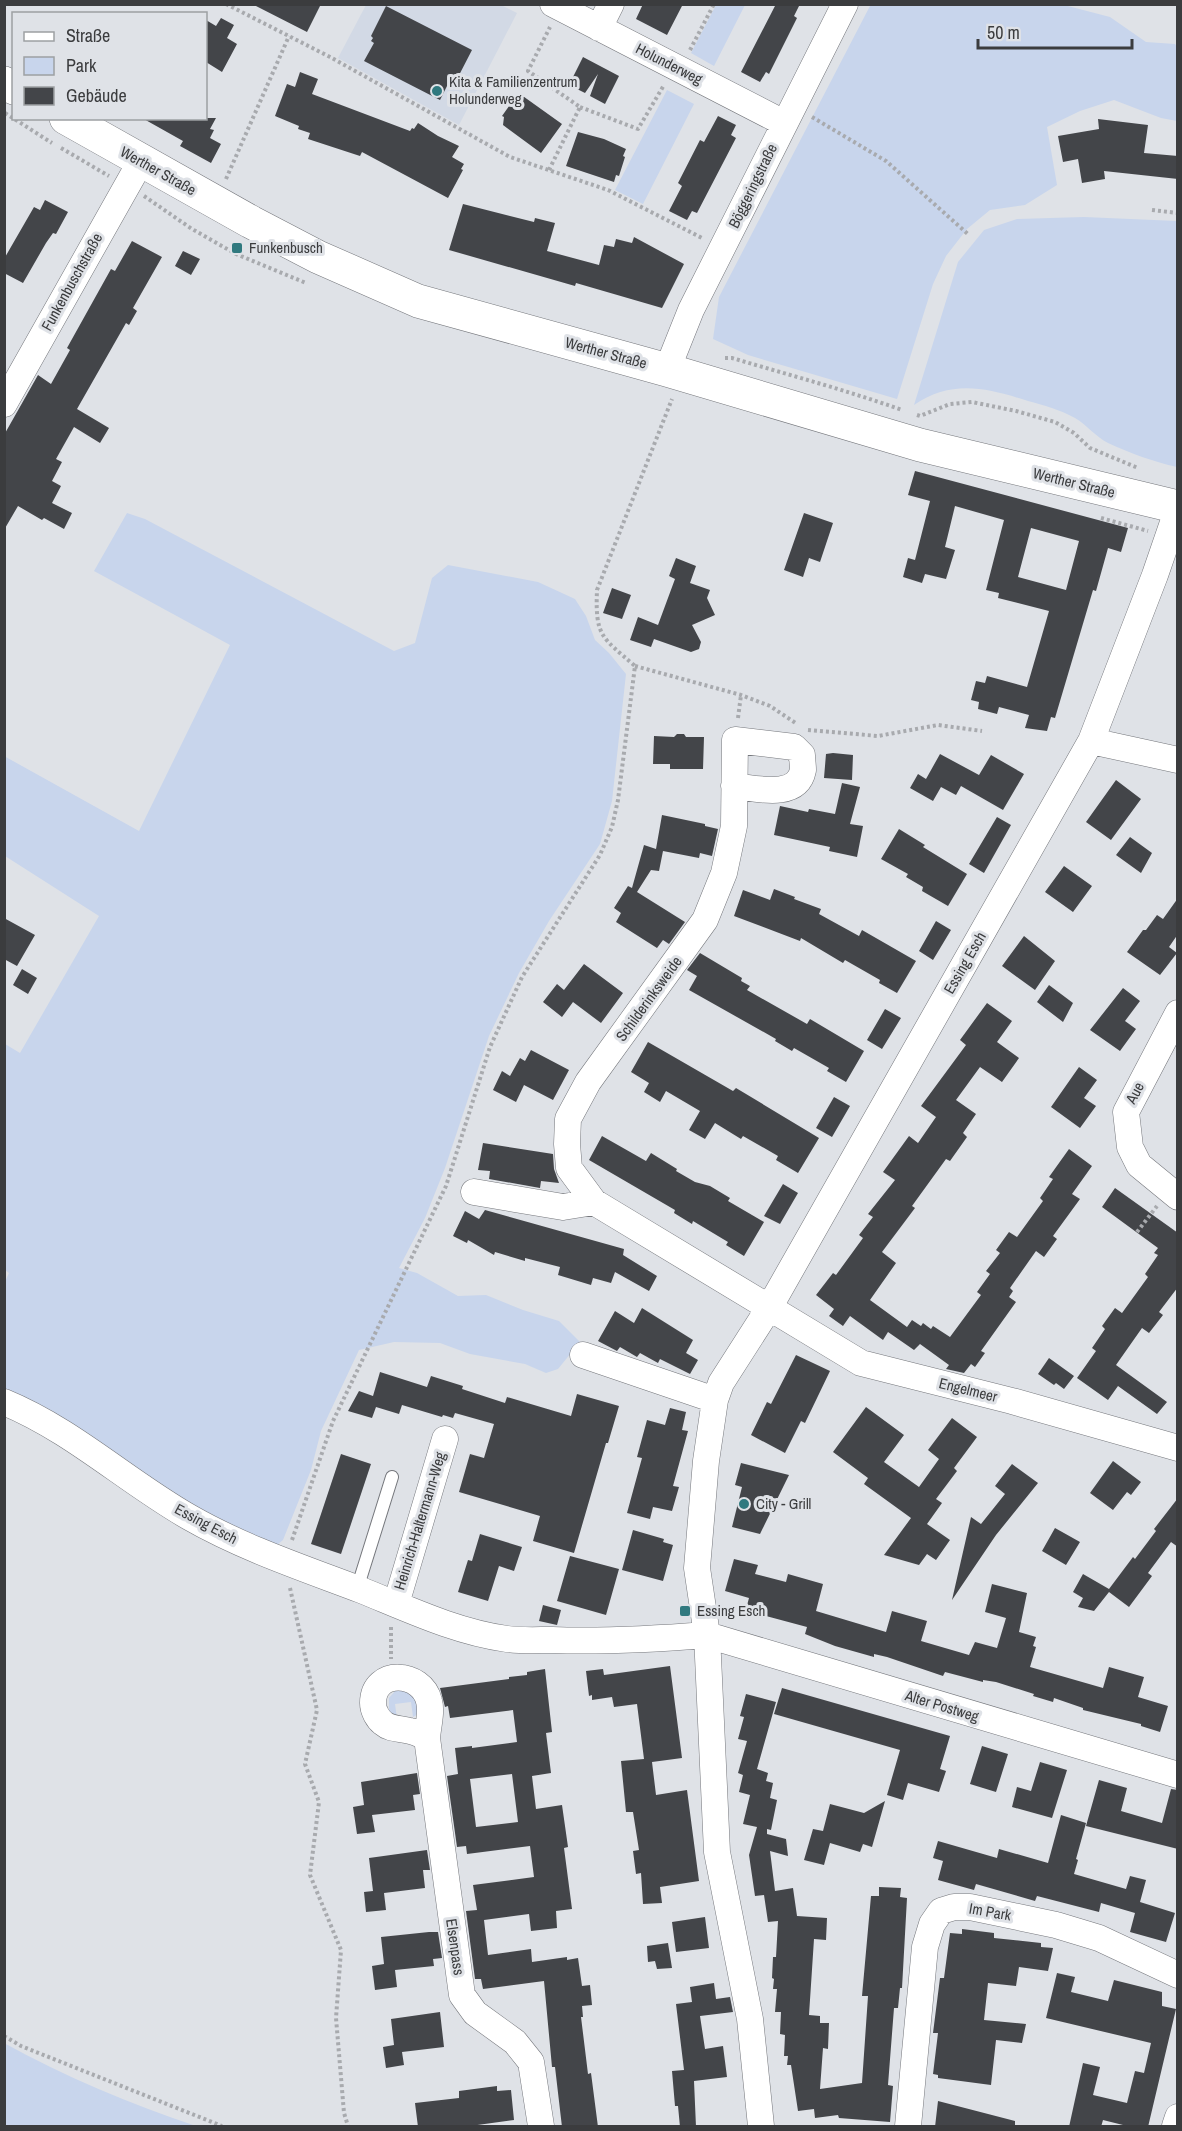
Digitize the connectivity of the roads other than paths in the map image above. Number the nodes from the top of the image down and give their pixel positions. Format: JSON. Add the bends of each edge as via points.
{"nodes":[{"id":1,"x":610,"y":4,"type":"edge"},
{"id":2,"x":845,"y":4,"type":"edge"},
{"id":3,"x":556,"y":6,"type":"edge"},
{"id":4,"x":599,"y":28,"type":"junction"},
{"id":5,"x":788,"y":115,"type":"junction"},
{"id":6,"x":69,"y":120,"type":"edge"},
{"id":7,"x":141,"y":161,"type":"junction"},
{"id":8,"x":669,"y":385,"type":"junction"},
{"id":9,"x":4,"y":404,"type":"edge"},
{"id":10,"x":1178,"y":507,"type":"edge"},
{"id":11,"x":1091,"y":741,"type":"junction"},
{"id":12,"x":1178,"y":760,"type":"edge"},
{"id":13,"x":734,"y":786,"type":"dead end"},
{"id":14,"x":1178,"y":1013,"type":"edge"},
{"id":15,"x":474,"y":1192,"type":"dead end"},
{"id":16,"x":1173,"y":1193,"type":"edge"},
{"id":17,"x":594,"y":1202,"type":"junction"},
{"id":18,"x":769,"y":1308,"type":"junction"},
{"id":19,"x":584,"y":1355,"type":"dead end"},
{"id":20,"x":715,"y":1400,"type":"junction"},
{"id":21,"x":4,"y":1402,"type":"edge"},
{"id":22,"x":445,"y":1439,"type":"dead end"},
{"id":23,"x":1178,"y":1448,"type":"edge"},
{"id":24,"x":392,"y":1477,"type":"dead end"},
{"id":25,"x":357,"y":1589,"type":"junction"},
{"id":26,"x":396,"y":1604,"type":"junction"},
{"id":27,"x":707,"y":1635,"type":"junction"},
{"id":28,"x":427,"y":1738,"type":"junction"},
{"id":29,"x":1178,"y":1775,"type":"edge"},
{"id":30,"x":1178,"y":1976,"type":"edge"},
{"id":31,"x":1178,"y":2117,"type":"edge"},
{"id":32,"x":541,"y":2127,"type":"edge"},
{"id":33,"x":761,"y":2127,"type":"edge"},
{"id":34,"x":908,"y":2127,"type":"edge"},
{"id":35,"x":1175,"y":2127,"type":"edge"}],
"edges":[{"from":1,"to":4,"type":"street"},
{"from":2,"to":5,"type":"street","name":"Böggeringstraße"},
{"from":3,"to":4,"type":"street","name":"Holunderweg"},
{"from":4,"to":5,"type":"street","name":"Holunderweg","via":[[677,68]]},
{"from":5,"to":8,"type":"street","name":"Böggeringstraße","via":[[691,310]]},
{"from":6,"to":7,"type":"main road","name":"Werther Straße"},
{"from":7,"to":8,"type":"main road","name":"Werther Straße","via":[[318,257],[390,290]]},
{"from":7,"to":9,"type":"street","name":"Funkenbuschstraße"},
{"from":8,"to":10,"type":"main road","name":"Werther Straße"},
{"from":10,"to":11,"type":"street","name":"Essing Esch"},
{"from":11,"to":12,"type":"street"},
{"from":11,"to":18,"type":"street","name":"Essing Esch"},
{"from":13,"to":17,"type":"street","name":"Schilderinksweide","via":[[734,826],[724,873],[705,920],[588,1082],[568,1119],[569,1168]]},
{"from":14,"to":16,"type":"street","name":"Aue","via":[[1125,1112],[1130,1147],[1139,1165]]},
{"from":15,"to":17,"type":"street","via":[[563,1207]]},
{"from":17,"to":18,"type":"street","name":"Schilderinksweide"},
{"from":18,"to":20,"type":"street","name":"Essing Esch","via":[[721,1383]]},
{"from":18,"to":23,"type":"street","name":"Engelmeer","via":[[861,1363]]},
{"from":19,"to":20,"type":"street"},
{"from":20,"to":27,"type":"street","name":"Essing Esch","via":[[697,1568]]},
{"from":21,"to":25,"type":"street","name":"Essing Esch","via":[[62,1431],[189,1517],[239,1543]]},
{"from":22,"to":26,"type":"street","name":"Heinrich-Haltermann-Weg"},
{"from":24,"to":25,"type":"lane"},
{"from":25,"to":26,"type":"street","name":"Essing Esch"},
{"from":26,"to":27,"type":"street","name":"Essing Esch","via":[[470,1632],[508,1639],[639,1640]]},
{"from":27,"to":29,"type":"street","name":"Alter Postweg"},
{"from":27,"to":33,"type":"street","name":"Essing Esch","via":[[717,1852],[750,2019]]},
{"from":28,"to":28,"type":"street","name":"Elsenpass","via":[[429,1701],[423,1688],[415,1681],[395,1677],[379,1685],[373,1706],[382,1722]]},
{"from":28,"to":32,"type":"street","name":"Elsenpass","via":[[462,1995],[475,2013],[515,2042],[531,2062]]},
{"from":30,"to":34,"type":"street","name":"Im Park","via":[[1100,1938],[1056,1925],[970,1907],[941,1911],[925,1947]]},
{"from":31,"to":35,"type":"street"}]}
